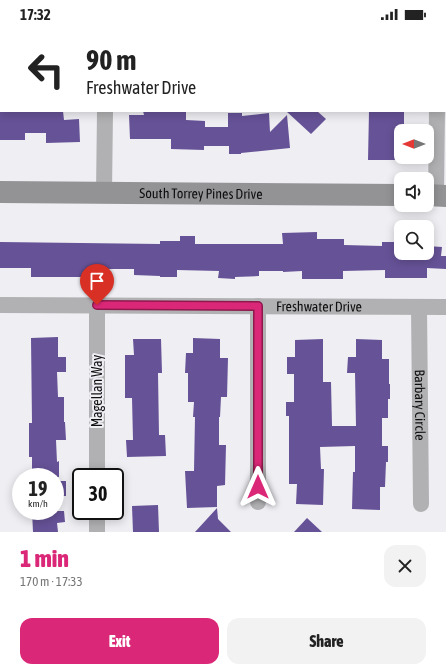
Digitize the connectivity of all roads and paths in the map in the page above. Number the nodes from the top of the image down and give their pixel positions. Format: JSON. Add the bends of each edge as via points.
{"nodes":[{"id":1,"x":105,"y":112,"type":"edge"},
{"id":2,"x":436,"y":112,"type":"edge"},
{"id":3,"x":0,"y":192,"type":"edge"},
{"id":4,"x":104,"y":193,"type":"junction"},
{"id":5,"x":394,"y":195,"type":"edge"},
{"id":6,"x":436,"y":196,"type":"edge"},
{"id":7,"x":0,"y":305,"type":"edge"},
{"id":8,"x":97,"y":305,"type":"junction"},
{"id":9,"x":258,"y":306,"type":"junction"},
{"id":10,"x":419,"y":307,"type":"junction"},
{"id":11,"x":446,"y":307,"type":"edge"},
{"id":12,"x":97,"y":468,"type":"edge"},
{"id":13,"x":258,"y":502,"type":"dead end"},
{"id":14,"x":421,"y":504,"type":"dead end"},
{"id":15,"x":97,"y":520,"type":"edge"},
{"id":16,"x":97,"y":532,"type":"edge"}],
"edges":[{"from":1,"to":4,"type":"street"},
{"from":2,"to":6,"type":"street"},
{"from":3,"to":4,"type":"main road","name":"South Torrey Pines Drive"},
{"from":4,"to":5,"type":"main road","name":"South Torrey Pines Drive"},
{"from":7,"to":8,"type":"street","name":"Freshwater Drive"},
{"from":8,"to":9,"type":"street","name":"Freshwater Drive"},
{"from":8,"to":12,"type":"street","name":"Magellan Way"},
{"from":9,"to":10,"type":"street","name":"Freshwater Drive"},
{"from":9,"to":13,"type":"street"},
{"from":10,"to":11,"type":"street","name":"Freshwater Drive"},
{"from":10,"to":14,"type":"street","name":"Barbary Circle"},
{"from":15,"to":16,"type":"street"}]}
